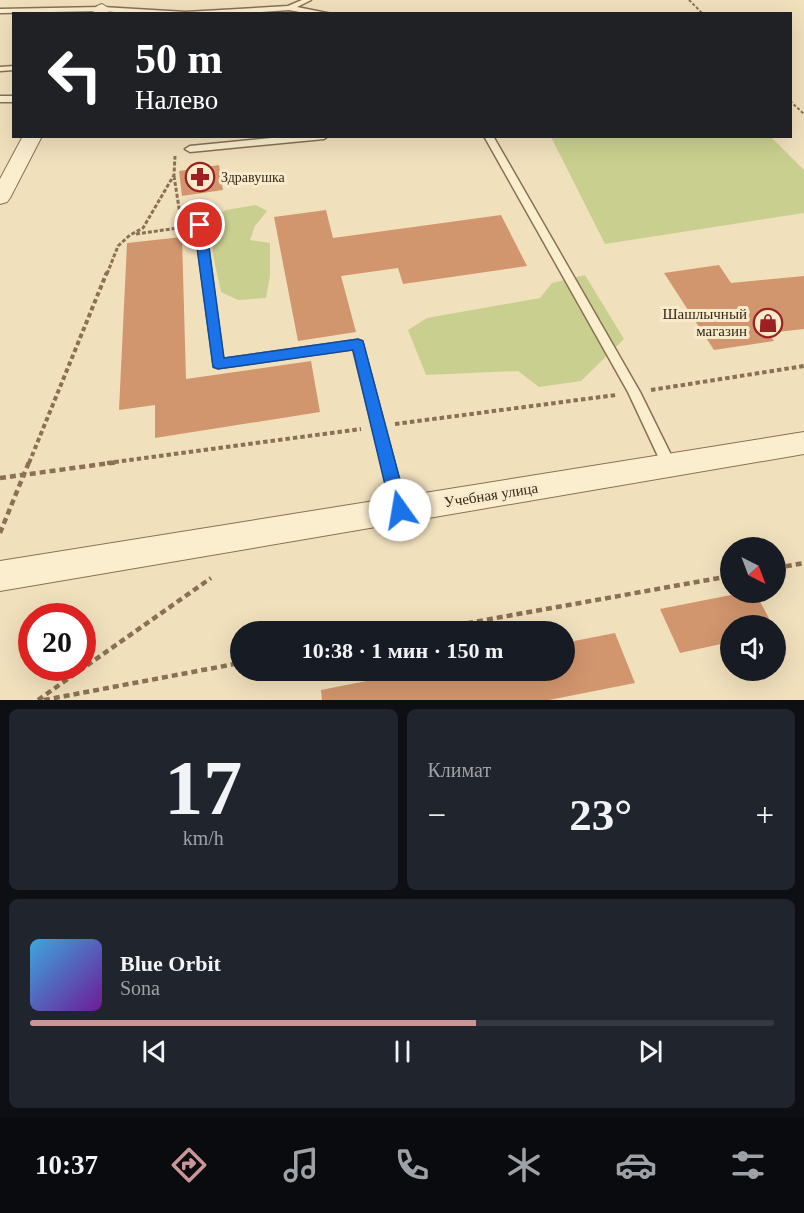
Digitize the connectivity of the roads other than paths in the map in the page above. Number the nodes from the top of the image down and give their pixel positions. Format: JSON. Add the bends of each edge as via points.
{"nodes":[{"id":1,"x":308,"y":0,"type":"edge"},
{"id":2,"x":103,"y":8,"type":"edge"},
{"id":3,"x":0,"y":11,"type":"edge"},
{"id":4,"x":289,"y":11,"type":"edge"},
{"id":5,"x":159,"y":12,"type":"edge"},
{"id":6,"x":244,"y":12,"type":"edge"},
{"id":7,"x":32,"y":138,"type":"edge"},
{"id":8,"x":303,"y":138,"type":"edge"},
{"id":9,"x":489,"y":138,"type":"edge"},
{"id":10,"x":190,"y":149,"type":"road end"},
{"id":11,"x":0,"y":198,"type":"edge"},
{"id":12,"x":200,"y":225,"type":"road end"},
{"id":13,"x":804,"y":444,"type":"edge"},
{"id":14,"x":669,"y":465,"type":"junction"},
{"id":15,"x":400,"y":510,"type":"junction"},
{"id":16,"x":0,"y":576,"type":"edge"}],
"edges":[{"from":1,"to":4,"type":"lane"},
{"from":2,"to":3,"type":"lane"},
{"from":2,"to":5,"type":"lane"},
{"from":4,"to":6,"type":"lane"},
{"from":7,"to":11,"type":"street"},
{"from":8,"to":10,"type":"lane"},
{"from":9,"to":14,"type":"lane","via":[[634,393]]},
{"from":12,"to":15,"type":"lane","via":[[218,364],[358,344]]},
{"from":13,"to":14,"type":"street","name":"Учебная улица"},
{"from":14,"to":15,"type":"street","name":"Учебная улица"},
{"from":15,"to":16,"type":"street","name":"Учебная улица"}]}
